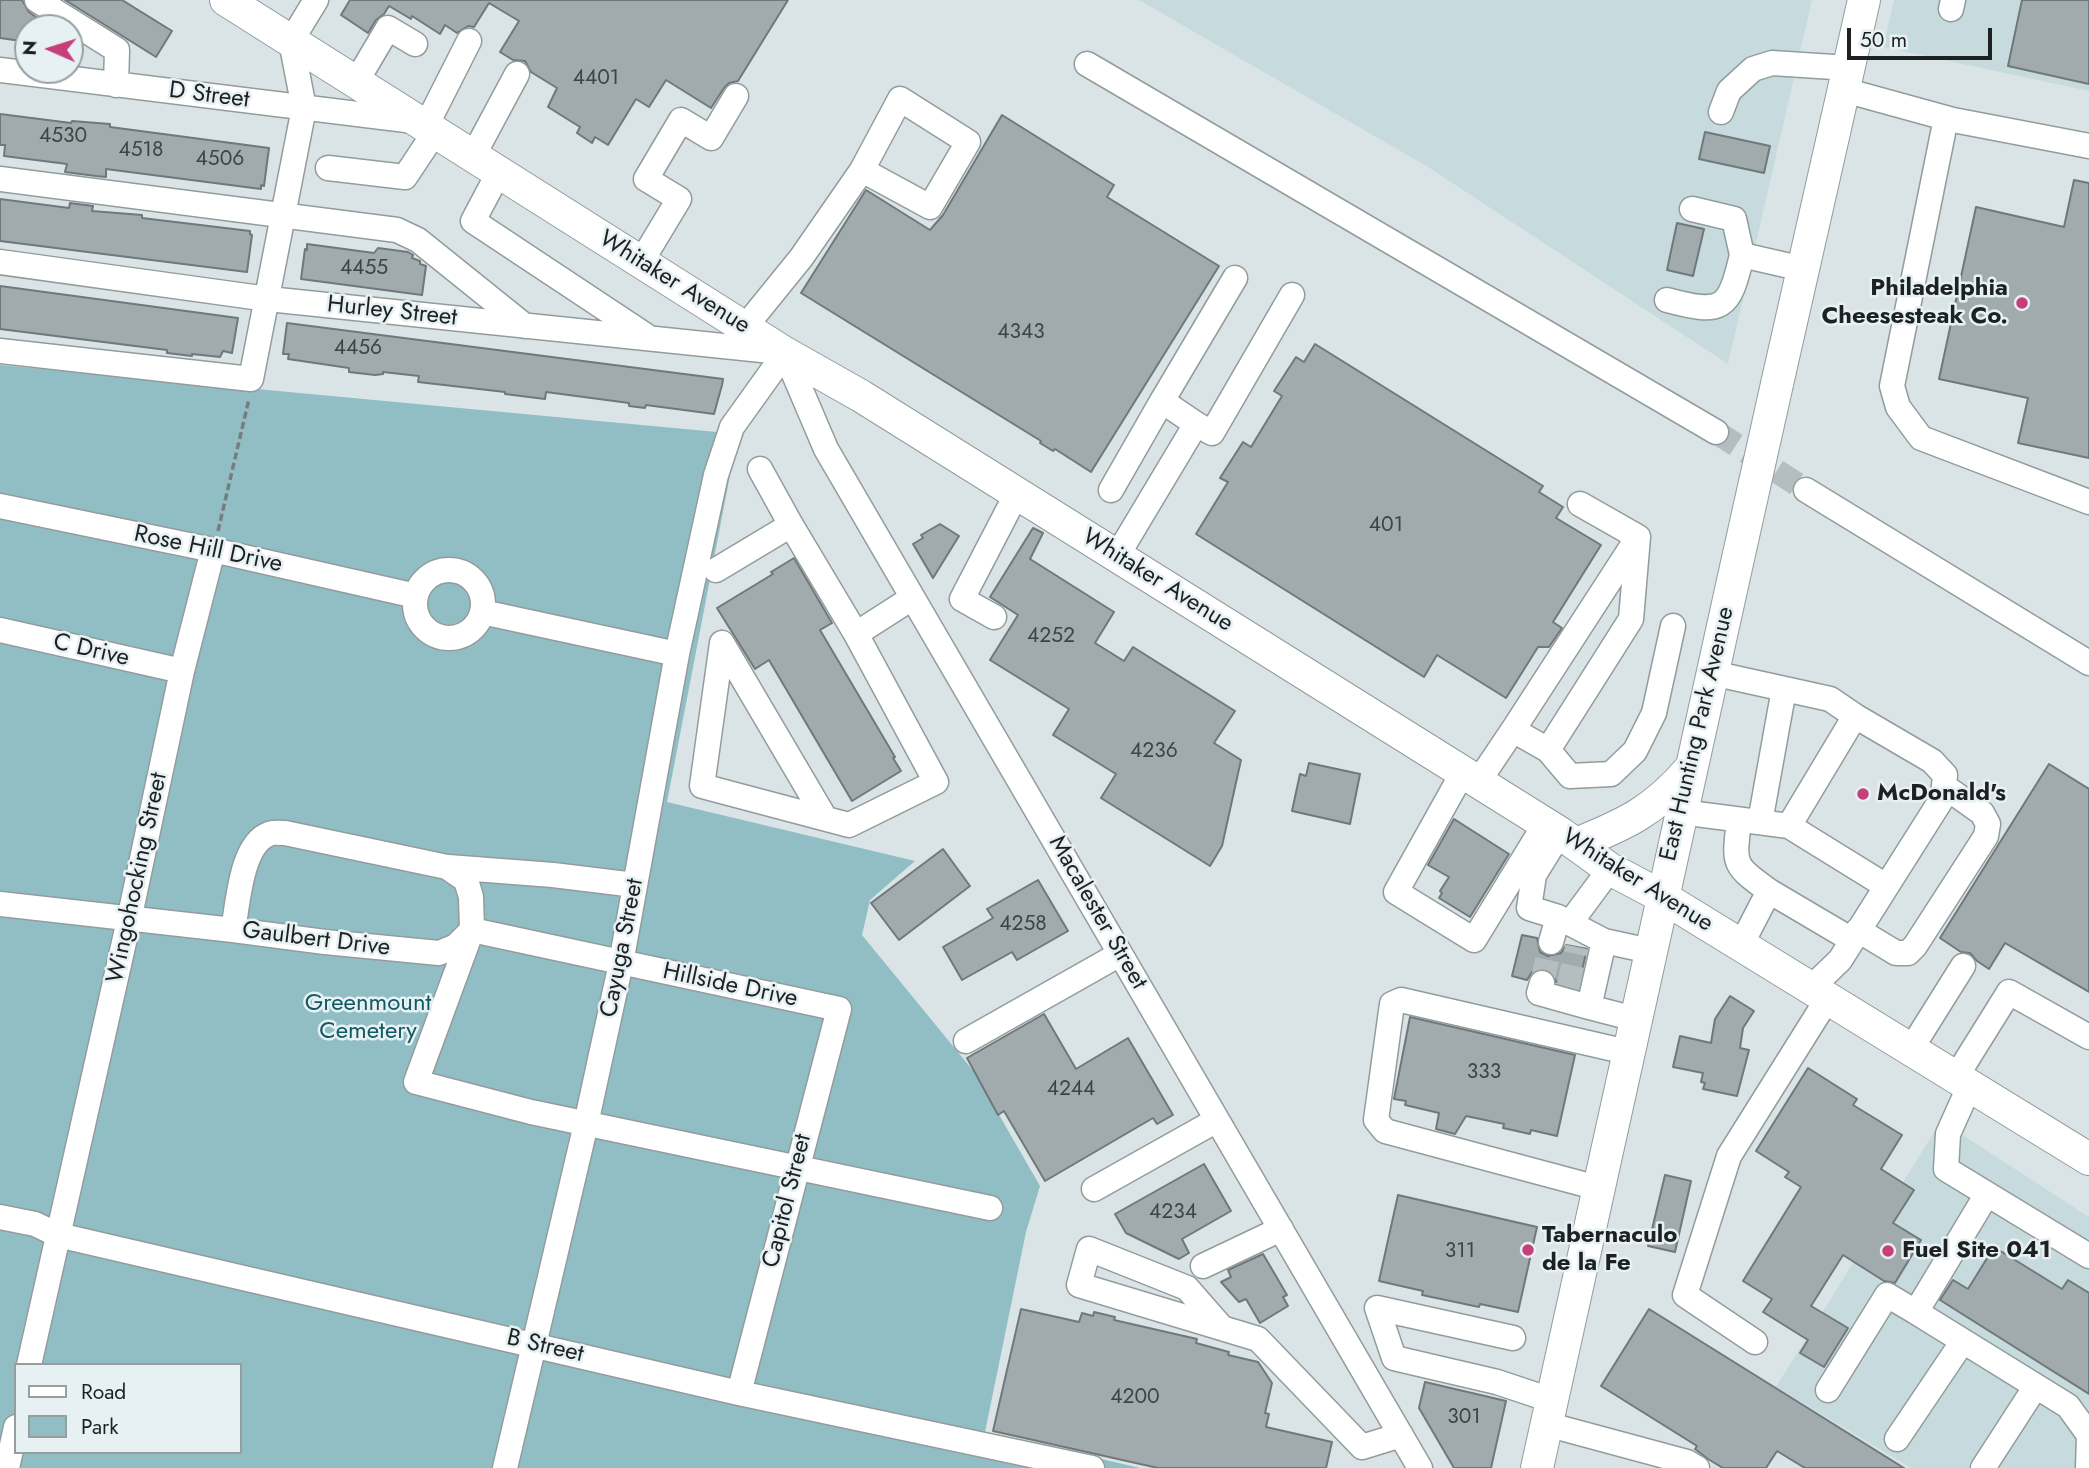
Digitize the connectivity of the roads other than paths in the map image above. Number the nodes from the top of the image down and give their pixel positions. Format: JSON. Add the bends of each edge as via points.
{"nodes":[{"id":1,"x":37,"y":0,"type":"edge"},
{"id":2,"x":226,"y":0,"type":"edge"},
{"id":3,"x":316,"y":0,"type":"edge"},
{"id":4,"x":1864,"y":0,"type":"edge"},
{"id":5,"x":291,"y":41,"type":"junction"},
{"id":6,"x":469,"y":41,"type":"dead end"},
{"id":7,"x":415,"y":44,"type":"dead end"},
{"id":8,"x":1087,"y":64,"type":"dead end"},
{"id":9,"x":0,"y":70,"type":"edge"},
{"id":10,"x":517,"y":74,"type":"dead end"},
{"id":11,"x":1846,"y":79,"type":"junction"},
{"id":12,"x":356,"y":82,"type":"junction"},
{"id":13,"x":116,"y":85,"type":"junction"},
{"id":14,"x":736,"y":96,"type":"dead end"},
{"id":15,"x":304,"y":108,"type":"junction"},
{"id":16,"x":1721,"y":112,"type":"dead end"},
{"id":17,"x":1946,"y":118,"type":"junction"},
{"id":18,"x":426,"y":127,"type":"junction"},
{"id":19,"x":2089,"y":146,"type":"edge"},
{"id":20,"x":486,"y":164,"type":"junction"},
{"id":21,"x":328,"y":168,"type":"dead end"},
{"id":22,"x":862,"y":170,"type":"junction"},
{"id":23,"x":0,"y":179,"type":"edge"},
{"id":24,"x":1692,"y":209,"type":"dead end"},
{"id":25,"x":284,"y":215,"type":"junction"},
{"id":26,"x":1742,"y":255,"type":"junction"},
{"id":27,"x":0,"y":262,"type":"edge"},
{"id":28,"x":641,"y":262,"type":"junction"},
{"id":29,"x":1803,"y":269,"type":"junction"},
{"id":30,"x":1235,"y":278,"type":"dead end"},
{"id":31,"x":1292,"y":295,"type":"dead end"},
{"id":32,"x":268,"y":299,"type":"junction"},
{"id":33,"x":1667,"y":300,"type":"dead end"},
{"id":34,"x":526,"y":326,"type":"junction"},
{"id":35,"x":745,"y":327,"type":"junction"},
{"id":36,"x":651,"y":339,"type":"junction"},
{"id":37,"x":0,"y":351,"type":"edge"},
{"id":38,"x":785,"y":353,"type":"junction"},
{"id":39,"x":1161,"y":401,"type":"junction"},
{"id":40,"x":1196,"y":424,"type":"junction"},
{"id":41,"x":1716,"y":432,"type":"tunnel mouth"},
{"id":42,"x":760,"y":469,"type":"dead end"},
{"id":43,"x":1111,"y":490,"type":"dead end"},
{"id":44,"x":1806,"y":491,"type":"tunnel mouth"},
{"id":45,"x":1017,"y":493,"type":"junction"},
{"id":46,"x":2089,"y":502,"type":"edge"},
{"id":47,"x":1580,"y":504,"type":"dead end"},
{"id":48,"x":0,"y":506,"type":"edge"},
{"id":49,"x":790,"y":524,"type":"junction"},
{"id":50,"x":1638,"y":537,"type":"junction"},
{"id":51,"x":213,"y":550,"type":"junction"},
{"id":52,"x":1117,"y":556,"type":"junction"},
{"id":53,"x":716,"y":570,"type":"dead end"},
{"id":54,"x":416,"y":596,"type":"junction"},
{"id":55,"x":912,"y":598,"type":"junction"},
{"id":56,"x":482,"y":612,"type":"junction"},
{"id":57,"x":994,"y":617,"type":"dead end"},
{"id":58,"x":1673,"y":626,"type":"dead end"},
{"id":59,"x":0,"y":630,"type":"edge"},
{"id":60,"x":856,"y":634,"type":"junction"},
{"id":61,"x":677,"y":654,"type":"junction"},
{"id":62,"x":2089,"y":663,"type":"edge"},
{"id":63,"x":182,"y":671,"type":"junction"},
{"id":64,"x":1712,"y":673,"type":"junction"},
{"id":65,"x":1784,"y":689,"type":"junction"},
{"id":66,"x":1855,"y":716,"type":"junction"},
{"id":67,"x":1513,"y":730,"type":"junction"},
{"id":68,"x":1548,"y":750,"type":"junction"},
{"id":69,"x":1690,"y":768,"type":"junction"},
{"id":70,"x":1471,"y":777,"type":"junction"},
{"id":71,"x":1944,"y":786,"type":"junction"},
{"id":72,"x":1681,"y":811,"type":"junction"},
{"id":73,"x":825,"y":818,"type":"junction"},
{"id":74,"x":1749,"y":821,"type":"junction"},
{"id":75,"x":1789,"y":826,"type":"junction"},
{"id":76,"x":1560,"y":833,"type":"junction"},
{"id":77,"x":447,"y":867,"type":"junction"},
{"id":78,"x":1610,"y":869,"type":"junction"},
{"id":79,"x":499,"y":872,"type":"junction"},
{"id":80,"x":635,"y":885,"type":"junction"},
{"id":81,"x":1886,"y":886,"type":"junction"},
{"id":82,"x":1769,"y":891,"type":"junction"},
{"id":83,"x":1661,"y":896,"type":"junction"},
{"id":84,"x":471,"y":897,"type":"junction"},
{"id":85,"x":0,"y":904,"type":"edge"},
{"id":86,"x":130,"y":920,"type":"junction"},
{"id":87,"x":233,"y":930,"type":"junction"},
{"id":88,"x":472,"y":930,"type":"junction"},
{"id":89,"x":1578,"y":932,"type":"junction"},
{"id":90,"x":1855,"y":935,"type":"junction"},
{"id":91,"x":1551,"y":942,"type":"dead end"},
{"id":92,"x":1741,"y":945,"type":"junction"},
{"id":93,"x":1650,"y":951,"type":"junction"},
{"id":94,"x":1120,"y":954,"type":"junction"},
{"id":95,"x":621,"y":963,"type":"junction"},
{"id":96,"x":1963,"y":966,"type":"dead end"},
{"id":97,"x":1542,"y":983,"type":"dead end"},
{"id":98,"x":1820,"y":993,"type":"junction"},
{"id":99,"x":1574,"y":999,"type":"junction"},
{"id":100,"x":839,"y":1009,"type":"joint"},
{"id":101,"x":1635,"y":1019,"type":"junction"},
{"id":102,"x":2089,"y":1037,"type":"edge"},
{"id":103,"x":966,"y":1041,"type":"dead end"},
{"id":104,"x":1911,"y":1049,"type":"junction"},
{"id":105,"x":1628,"y":1052,"type":"junction"},
{"id":106,"x":1963,"y":1081,"type":"junction"},
{"id":107,"x":1217,"y":1120,"type":"junction"},
{"id":108,"x":586,"y":1124,"type":"junction"},
{"id":109,"x":2087,"y":1152,"type":"edge"},
{"id":110,"x":796,"y":1169,"type":"junction"},
{"id":111,"x":1598,"y":1188,"type":"junction"},
{"id":112,"x":1094,"y":1189,"type":"dead end"},
{"id":113,"x":1987,"y":1194,"type":"junction"},
{"id":114,"x":990,"y":1208,"type":"dead end"},
{"id":115,"x":0,"y":1217,"type":"edge"},
{"id":116,"x":1281,"y":1229,"type":"junction"},
{"id":117,"x":58,"y":1235,"type":"junction"},
{"id":118,"x":2089,"y":1256,"type":"edge"},
{"id":119,"x":1203,"y":1266,"type":"dead end"},
{"id":120,"x":1916,"y":1312,"type":"junction"},
{"id":121,"x":1222,"y":1328,"type":"junction"},
{"id":122,"x":1513,"y":1338,"type":"dead end"},
{"id":123,"x":1963,"y":1341,"type":"junction"},
{"id":124,"x":1755,"y":1342,"type":"dead end"},
{"id":125,"x":534,"y":1345,"type":"junction"},
{"id":126,"x":29,"y":1363,"type":"edge"},
{"id":127,"x":2036,"y":1386,"type":"junction"},
{"id":128,"x":1828,"y":1390,"type":"dead end"},
{"id":129,"x":739,"y":1394,"type":"junction"},
{"id":130,"x":1549,"y":1412,"type":"junction"},
{"id":131,"x":14,"y":1434,"type":"edge"},
{"id":132,"x":1401,"y":1435,"type":"junction"},
{"id":133,"x":2089,"y":1436,"type":"edge"},
{"id":134,"x":1897,"y":1438,"type":"dead end"},
{"id":135,"x":999,"y":1458,"type":"edge"},
{"id":136,"x":6,"y":1468,"type":"edge"},
{"id":137,"x":505,"y":1468,"type":"edge"},
{"id":138,"x":1092,"y":1468,"type":"edge"},
{"id":139,"x":1420,"y":1468,"type":"edge"},
{"id":140,"x":1536,"y":1468,"type":"edge"},
{"id":141,"x":1697,"y":1468,"type":"edge"},
{"id":142,"x":1983,"y":1468,"type":"edge"},
{"id":143,"x":2088,"y":1468,"type":"edge"}],
"edges":[{"from":1,"to":13,"type":"street","via":[[117,50]]},
{"from":2,"to":5,"type":"main road","name":"Whitaker Avenue"},
{"from":3,"to":5,"type":"street"},
{"from":4,"to":11,"type":"main road","name":"East Hunting Park Avenue"},
{"from":5,"to":12,"type":"main road","name":"Whitaker Avenue"},
{"from":5,"to":15,"type":"street"},
{"from":6,"to":18,"type":"street"},
{"from":7,"to":12,"type":"street","via":[[388,28]]},
{"from":8,"to":41,"type":"street"},
{"from":9,"to":13,"type":"street","name":"D Street"},
{"from":10,"to":20,"type":"street"},
{"from":11,"to":16,"type":"street","via":[[1772,62],[1753,69],[1729,91]]},
{"from":11,"to":17,"type":"street"},
{"from":11,"to":29,"type":"main road","name":"East Hunting Park Avenue"},
{"from":12,"to":18,"type":"main road","name":"Whitaker Avenue"},
{"from":13,"to":15,"type":"street","name":"D Street"},
{"from":14,"to":28,"type":"street","via":[[711,138],[681,120],[646,179],[679,199]]},
{"from":15,"to":18,"type":"street","name":"D Street"},
{"from":15,"to":25,"type":"street"},
{"from":17,"to":19,"type":"street"},
{"from":17,"to":46,"type":"street","via":[[1892,386],[1898,407],[1921,438]]},
{"from":18,"to":20,"type":"main road","name":"Whitaker Avenue"},
{"from":18,"to":21,"type":"street","via":[[405,177]]},
{"from":20,"to":28,"type":"main road","name":"Whitaker Avenue"},
{"from":20,"to":36,"type":"street","via":[[473,221]]},
{"from":22,"to":22,"type":"street","via":[[930,207],[968,142],[900,99]]},
{"from":22,"to":35,"type":"street","via":[[801,258]]},
{"from":23,"to":25,"type":"street"},
{"from":24,"to":26,"type":"street","via":[[1734,219]]},
{"from":25,"to":32,"type":"street"},
{"from":25,"to":34,"type":"street","via":[[397,230],[418,240]]},
{"from":26,"to":29,"type":"street"},
{"from":26,"to":33,"type":"street","via":[[1727,300],[1713,308]]},
{"from":27,"to":32,"type":"street","name":"Hurley Street"},
{"from":28,"to":35,"type":"main road","name":"Whitaker Avenue"},
{"from":29,"to":64,"type":"main road","name":"East Hunting Park Avenue","bridge":true},
{"from":30,"to":39,"type":"street"},
{"from":31,"to":40,"type":"street","via":[[1212,433]]},
{"from":32,"to":34,"type":"street","name":"Hurley Street"},
{"from":32,"to":37,"type":"street","via":[[251,386]]},
{"from":34,"to":36,"type":"street","name":"Hurley Street"},
{"from":35,"to":38,"type":"main road","name":"Whitaker Avenue"},
{"from":36,"to":38,"type":"street","name":"Hurley Street"},
{"from":38,"to":45,"type":"main road","name":"Whitaker Avenue"},
{"from":38,"to":55,"type":"street","name":"Macalester Street","via":[[826,449]]},
{"from":38,"to":61,"type":"street","name":"Cayuga Street","via":[[732,427],[716,475]]},
{"from":39,"to":40,"type":"street"},
{"from":39,"to":43,"type":"street"},
{"from":40,"to":52,"type":"street"},
{"from":42,"to":49,"type":"street"},
{"from":44,"to":62,"type":"street"},
{"from":45,"to":52,"type":"main road","name":"Whitaker Avenue"},
{"from":45,"to":57,"type":"street","via":[[961,599]]},
{"from":47,"to":50,"type":"street"},
{"from":48,"to":51,"type":"street","name":"Rose Hill Drive"},
{"from":49,"to":53,"type":"street"},
{"from":49,"to":60,"type":"street"},
{"from":50,"to":67,"type":"street"},
{"from":50,"to":68,"type":"street","via":[[1631,620]]},
{"from":51,"to":54,"type":"street","name":"Rose Hill Drive"},
{"from":51,"to":63,"type":"street","name":"Wingohocking Street"},
{"from":52,"to":70,"type":"main road","name":"Whitaker Avenue"},
{"from":54,"to":56,"type":"street","via":[[420,586],[436,573],[457,571],[467,575],[480,591]]},
{"from":54,"to":56,"type":"street","via":[[415,608],[426,629],[447,638],[470,631]]},
{"from":55,"to":60,"type":"street"},
{"from":55,"to":94,"type":"street","name":"Macalester Street"},
{"from":56,"to":61,"type":"street"},
{"from":58,"to":68,"type":"street","via":[[1654,713],[1635,751],[1611,774],[1570,776]]},
{"from":59,"to":63,"type":"street","name":"C Drive"},
{"from":60,"to":73,"type":"street","via":[[936,782],[849,825]]},
{"from":61,"to":80,"type":"street","name":"Cayuga Street"},
{"from":63,"to":86,"type":"street","name":"Wingohocking Street"},
{"from":64,"to":65,"type":"street"},
{"from":64,"to":69,"type":"main road","name":"East Hunting Park Avenue"},
{"from":65,"to":66,"type":"street","via":[[1830,699]]},
{"from":65,"to":74,"type":"street"},
{"from":66,"to":71,"type":"street","via":[[1932,761],[1945,775]]},
{"from":66,"to":75,"type":"street"},
{"from":67,"to":68,"type":"street"},
{"from":67,"to":70,"type":"street"},
{"from":69,"to":72,"type":"main road","name":"East Hunting Park Avenue"},
{"from":69,"to":76,"type":"main road","via":[[1671,791],[1625,824]]},
{"from":70,"to":76,"type":"main road","name":"Whitaker Avenue"},
{"from":70,"to":76,"type":"street","via":[[1396,892],[1474,940]]},
{"from":71,"to":81,"type":"street","via":[[1943,797]]},
{"from":71,"to":90,"type":"street","via":[[1982,813],[1988,824],[1986,836],[1908,953],[1896,953]]},
{"from":72,"to":74,"type":"street"},
{"from":72,"to":83,"type":"main road","name":"East Hunting Park Avenue"},
{"from":73,"to":73,"type":"street","via":[[702,786],[722,643],[812,795]]},
{"from":74,"to":75,"type":"street"},
{"from":74,"to":82,"type":"street","via":[[1735,853],[1742,871]]},
{"from":75,"to":81,"type":"street"},
{"from":76,"to":78,"type":"main road","name":"Whitaker Avenue"},
{"from":76,"to":89,"type":"street","via":[[1534,874],[1529,908]]},
{"from":77,"to":79,"type":"street"},
{"from":77,"to":84,"type":"street","via":[[466,880]]},
{"from":77,"to":87,"type":"street","via":[[285,833],[269,834],[247,855]]},
{"from":78,"to":83,"type":"main road","name":"Whitaker Avenue"},
{"from":78,"to":89,"type":"street"},
{"from":79,"to":80,"type":"street"},
{"from":79,"to":84,"type":"street","via":[[483,878]]},
{"from":80,"to":95,"type":"street","name":"Cayuga Street"},
{"from":81,"to":90,"type":"street"},
{"from":82,"to":90,"type":"street"},
{"from":82,"to":92,"type":"street"},
{"from":83,"to":92,"type":"main road","name":"Whitaker Avenue"},
{"from":83,"to":93,"type":"main road","name":"East Hunting Park Avenue"},
{"from":84,"to":88,"type":"street"},
{"from":85,"to":86,"type":"street","name":"Gaulbert Drive"},
{"from":86,"to":87,"type":"street","name":"Gaulbert Drive"},
{"from":86,"to":117,"type":"street","name":"Wingohocking Street"},
{"from":87,"to":88,"type":"street","name":"Gaulbert Drive","via":[[439,953],[456,946]]},
{"from":88,"to":95,"type":"street"},
{"from":88,"to":108,"type":"street","via":[[416,1082]]},
{"from":89,"to":91,"type":"street"},
{"from":89,"to":93,"type":"street"},
{"from":89,"to":99,"type":"street"},
{"from":90,"to":98,"type":"street"},
{"from":92,"to":98,"type":"main road","name":"Whitaker Avenue"},
{"from":93,"to":101,"type":"main road","name":"East Hunting Park Avenue"},
{"from":94,"to":103,"type":"street"},
{"from":94,"to":107,"type":"street","name":"Macalester Street"},
{"from":95,"to":100,"type":"street","name":"Hillside Drive"},
{"from":95,"to":108,"type":"street","name":"Cayuga Street"},
{"from":96,"to":104,"type":"street"},
{"from":97,"to":99,"type":"street","via":[[1539,993]]},
{"from":98,"to":104,"type":"main road","name":"Whitaker Avenue"},
{"from":98,"to":124,"type":"street","via":[[1729,1156],[1685,1295]]},
{"from":99,"to":101,"type":"street"},
{"from":100,"to":110,"type":"street","name":"Capitol Street"},
{"from":101,"to":105,"type":"main road","name":"East Hunting Park Avenue"},
{"from":102,"to":106,"type":"street","via":[[2009,992]]},
{"from":104,"to":106,"type":"main road","name":"Whitaker Avenue"},
{"from":105,"to":111,"type":"main road","name":"East Hunting Park Avenue"},
{"from":105,"to":111,"type":"street","via":[[1401,1000],[1392,1003],[1376,1120],[1385,1131]]},
{"from":106,"to":109,"type":"main road","name":"Whitaker Avenue"},
{"from":106,"to":113,"type":"street","via":[[1948,1134],[1946,1169]]},
{"from":107,"to":112,"type":"street"},
{"from":107,"to":116,"type":"street","name":"Macalester Street"},
{"from":108,"to":110,"type":"street"},
{"from":108,"to":125,"type":"street","name":"Cayuga Street"},
{"from":110,"to":114,"type":"street"},
{"from":110,"to":129,"type":"street","name":"Capitol Street"},
{"from":111,"to":130,"type":"main road","name":"East Hunting Park Avenue"},
{"from":113,"to":118,"type":"street"},
{"from":113,"to":120,"type":"street"},
{"from":115,"to":117,"type":"street","name":"B Street","via":[[35,1224]]},
{"from":116,"to":119,"type":"street"},
{"from":116,"to":132,"type":"street","name":"Macalester Street"},
{"from":117,"to":125,"type":"street","name":"B Street"},
{"from":117,"to":126,"type":"street","name":"Wingohocking Street"},
{"from":120,"to":123,"type":"street"},
{"from":120,"to":128,"type":"street","via":[[1887,1295]]},
{"from":121,"to":121,"type":"street","via":[[1079,1284],[1089,1249],[1187,1289]]},
{"from":121,"to":132,"type":"street","via":[[1258,1339],[1362,1447]]},
{"from":122,"to":130,"type":"street","via":[[1377,1308],[1394,1358],[1497,1382]]},
{"from":123,"to":127,"type":"street"},
{"from":123,"to":134,"type":"street"},
{"from":125,"to":129,"type":"street","name":"B Street"},
{"from":125,"to":137,"type":"street","name":"Cayuga Street"},
{"from":127,"to":133,"type":"street","via":[[2068,1406]]},
{"from":127,"to":142,"type":"street"},
{"from":129,"to":135,"type":"street","name":"B Street"},
{"from":130,"to":140,"type":"main road","name":"East Hunting Park Avenue"},
{"from":130,"to":141,"type":"street"},
{"from":131,"to":136,"type":"street"},
{"from":132,"to":139,"type":"street","name":"Macalester Street"},
{"from":133,"to":143,"type":"street"},
{"from":135,"to":138,"type":"street","name":"B Street"}]}
